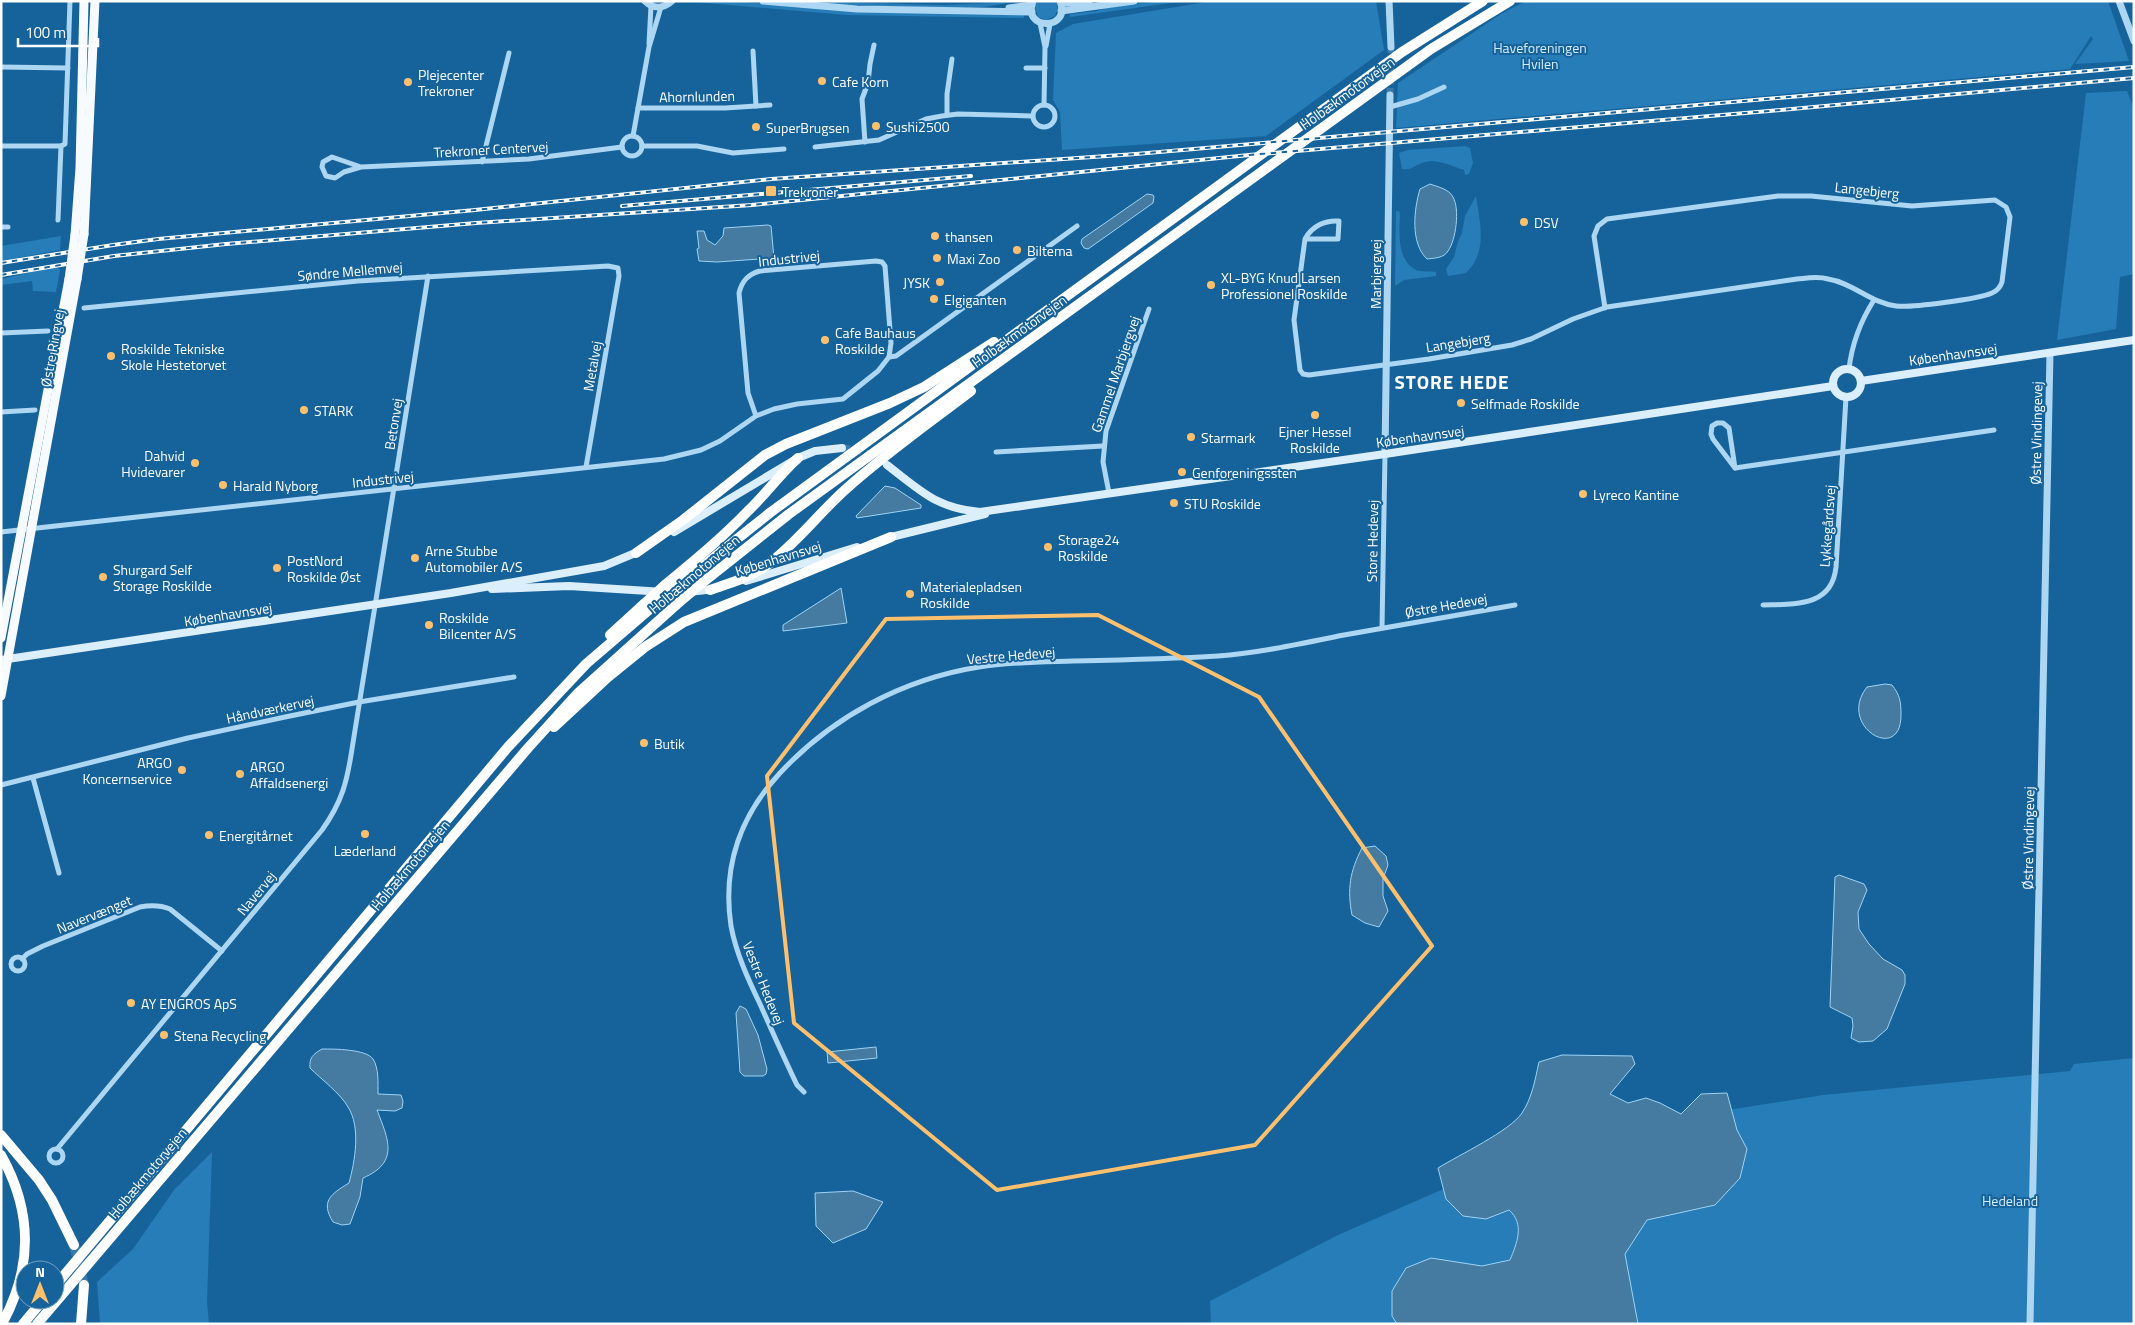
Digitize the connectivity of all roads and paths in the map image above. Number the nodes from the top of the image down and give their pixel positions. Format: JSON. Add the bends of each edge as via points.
{"nodes":[{"id":1,"x":70,"y":1,"type":"edge"},
{"id":2,"x":84,"y":1,"type":"edge"},
{"id":3,"x":95,"y":1,"type":"edge"},
{"id":4,"x":672,"y":1,"type":"edge"},
{"id":5,"x":763,"y":1,"type":"edge"},
{"id":6,"x":1134,"y":1,"type":"edge"},
{"id":7,"x":1389,"y":1,"type":"edge"},
{"id":8,"x":1483,"y":1,"type":"edge"},
{"id":9,"x":1510,"y":1,"type":"edge"},
{"id":10,"x":2119,"y":1,"type":"edge"},
{"id":11,"x":1060,"y":2,"type":"edge"},
{"id":12,"x":648,"y":3,"type":"edge"},
{"id":13,"x":1101,"y":5,"type":"junction"},
{"id":14,"x":1032,"y":6,"type":"edge"},
{"id":15,"x":661,"y":7,"type":"junction"},
{"id":16,"x":1061,"y":12,"type":"junction"},
{"id":17,"x":1040,"y":22,"type":"junction"},
{"id":18,"x":1050,"y":24,"type":"junction"},
{"id":19,"x":2134,"y":41,"type":"edge"},
{"id":20,"x":874,"y":45,"type":"dead end"},
{"id":21,"x":649,"y":47,"type":"junction"},
{"id":22,"x":1045,"y":47,"type":"junction"},
{"id":23,"x":1391,"y":47,"type":"tunnel mouth"},
{"id":24,"x":752,"y":51,"type":"dead end"},
{"id":25,"x":509,"y":54,"type":"dead end"},
{"id":26,"x":952,"y":59,"type":"dead end"},
{"id":27,"x":1,"y":67,"type":"edge"},
{"id":28,"x":68,"y":68,"type":"junction"},
{"id":29,"x":1026,"y":68,"type":"dead end"},
{"id":30,"x":1045,"y":68,"type":"junction"},
{"id":31,"x":1444,"y":87,"type":"dead end"},
{"id":32,"x":1390,"y":95,"type":"tunnel mouth"},
{"id":33,"x":770,"y":105,"type":"dead end"},
{"id":34,"x":1044,"y":105,"type":"junction"},
{"id":35,"x":756,"y":106,"type":"junction"},
{"id":36,"x":1390,"y":107,"type":"junction"},
{"id":37,"x":638,"y":108,"type":"junction"},
{"id":38,"x":947,"y":115,"type":"junction"},
{"id":39,"x":1032,"y":116,"type":"junction"},
{"id":40,"x":634,"y":136,"type":"junction"},
{"id":41,"x":865,"y":142,"type":"junction"},
{"id":42,"x":63,"y":145,"type":"junction"},
{"id":43,"x":1,"y":146,"type":"edge"},
{"id":44,"x":642,"y":146,"type":"junction"},
{"id":45,"x":622,"y":147,"type":"junction"},
{"id":46,"x":815,"y":147,"type":"dead end"},
{"id":47,"x":784,"y":149,"type":"dead end"},
{"id":48,"x":482,"y":162,"type":"junction"},
{"id":49,"x":361,"y":167,"type":"junction"},
{"id":50,"x":58,"y":220,"type":"dead end"},
{"id":51,"x":1077,"y":226,"type":"dead end"},
{"id":52,"x":1,"y":227,"type":"edge"},
{"id":53,"x":8,"y":227,"type":"dead end"},
{"id":54,"x":79,"y":235,"type":"junction"},
{"id":55,"x":1305,"y":239,"type":"junction"},
{"id":56,"x":618,"y":268,"type":"joint"},
{"id":57,"x":428,"y":276,"type":"junction"},
{"id":58,"x":73,"y":279,"type":"junction"},
{"id":59,"x":1874,"y":300,"type":"junction"},
{"id":60,"x":84,"y":308,"type":"dead end"},
{"id":61,"x":1605,"y":308,"type":"junction"},
{"id":62,"x":1149,"y":310,"type":"dead end"},
{"id":63,"x":1034,"y":320,"type":"junction"},
{"id":64,"x":48,"y":331,"type":"dead end"},
{"id":65,"x":1,"y":332,"type":"edge"},
{"id":66,"x":1034,"y":338,"type":"junction"},
{"id":67,"x":2134,"y":340,"type":"edge"},
{"id":68,"x":2050,"y":353,"type":"junction"},
{"id":69,"x":889,"y":357,"type":"junction"},
{"id":70,"x":1387,"y":364,"type":"junction"},
{"id":71,"x":1849,"y":369,"type":"junction"},
{"id":72,"x":1861,"y":380,"type":"junction"},
{"id":73,"x":1834,"y":386,"type":"junction"},
{"id":74,"x":1846,"y":397,"type":"junction"},
{"id":75,"x":35,"y":410,"type":"dead end"},
{"id":76,"x":1,"y":412,"type":"edge"},
{"id":77,"x":756,"y":416,"type":"junction"},
{"id":78,"x":1994,"y":430,"type":"dead end"},
{"id":79,"x":1103,"y":446,"type":"junction"},
{"id":80,"x":842,"y":448,"type":"tunnel mouth"},
{"id":81,"x":996,"y":452,"type":"dead end"},
{"id":82,"x":1843,"y":452,"type":"junction"},
{"id":83,"x":1385,"y":454,"type":"junction"},
{"id":84,"x":798,"y":458,"type":"junction"},
{"id":85,"x":887,"y":465,"type":"dead end"},
{"id":86,"x":586,"y":467,"type":"junction"},
{"id":87,"x":1735,"y":468,"type":"junction"},
{"id":88,"x":394,"y":488,"type":"junction"},
{"id":89,"x":1109,"y":493,"type":"junction"},
{"id":90,"x":1009,"y":509,"type":"junction"},
{"id":91,"x":33,"y":528,"type":"junction"},
{"id":92,"x":22,"y":530,"type":"junction"},
{"id":93,"x":1,"y":532,"type":"edge"},
{"id":94,"x":891,"y":537,"type":"junction"},
{"id":95,"x":636,"y":553,"type":"junction"},
{"id":96,"x":706,"y":586,"type":"junction"},
{"id":97,"x":459,"y":592,"type":"junction"},
{"id":98,"x":375,"y":604,"type":"junction"},
{"id":99,"x":1514,"y":604,"type":"dead end"},
{"id":100,"x":1763,"y":605,"type":"dead end"},
{"id":101,"x":1382,"y":628,"type":"junction"},
{"id":102,"x":1,"y":638,"type":"edge"},
{"id":103,"x":5,"y":659,"type":"edge"},
{"id":104,"x":514,"y":677,"type":"dead end"},
{"id":105,"x":1,"y":696,"type":"edge"},
{"id":106,"x":359,"y":702,"type":"junction"},
{"id":107,"x":541,"y":712,"type":"junction"},
{"id":108,"x":528,"y":748,"type":"junction"},
{"id":109,"x":34,"y":778,"type":"junction"},
{"id":110,"x":1,"y":785,"type":"edge"},
{"id":111,"x":59,"y":873,"type":"dead end"},
{"id":112,"x":222,"y":951,"type":"junction"},
{"id":113,"x":22,"y":959,"type":"dead end"},
{"id":114,"x":804,"y":1092,"type":"dead end"},
{"id":115,"x":1,"y":1135,"type":"edge"},
{"id":116,"x":57,"y":1149,"type":"dead end"},
{"id":117,"x":1,"y":1155,"type":"edge"},
{"id":118,"x":74,"y":1245,"type":"tunnel mouth"},
{"id":119,"x":65,"y":1274,"type":"edge"},
{"id":120,"x":84,"y":1285,"type":"tunnel mouth"},
{"id":121,"x":35,"y":1310,"type":"edge"},
{"id":122,"x":2,"y":1324,"type":"edge"},
{"id":123,"x":23,"y":1324,"type":"edge"},
{"id":124,"x":37,"y":1324,"type":"edge"},
{"id":125,"x":81,"y":1324,"type":"edge"},
{"id":126,"x":2030,"y":1324,"type":"edge"}],
"edges":[{"from":1,"to":28,"type":"street"},
{"from":2,"to":54,"type":"main road","name":"Østre Ringvej"},
{"from":3,"to":54,"type":"main road","name":"Østre Ringvej"},
{"from":4,"to":15,"type":"street"},
{"from":5,"to":14,"type":"street","via":[[857,9],[1002,10]]},
{"from":6,"to":13,"type":"street"},
{"from":7,"to":23,"type":"street"},
{"from":8,"to":63,"type":"highway","name":"Holbækmotorvejen","via":[[1402,52]]},
{"from":9,"to":66,"type":"highway","name":"Holbækmotorvejen","via":[[1431,49]]},
{"from":10,"to":19,"type":"street"},
{"from":11,"to":13,"type":"street"},
{"from":11,"to":16,"type":"street"},
{"from":12,"to":15,"type":"street"},
{"from":12,"to":21,"type":"street"},
{"from":13,"to":16,"type":"street"},
{"from":14,"to":17,"type":"street","via":[[1034,18]]},
{"from":15,"to":21,"type":"street"},
{"from":16,"to":18,"type":"street","via":[[1058,19]]},
{"from":17,"to":18,"type":"street"},
{"from":17,"to":22,"type":"street"},
{"from":18,"to":22,"type":"street"},
{"from":20,"to":41,"type":"street","via":[[862,99]]},
{"from":21,"to":37,"type":"street"},
{"from":22,"to":30,"type":"street"},
{"from":24,"to":35,"type":"street","name":"Ahornlunden"},
{"from":25,"to":48,"type":"street"},
{"from":26,"to":38,"type":"street"},
{"from":27,"to":28,"type":"street"},
{"from":28,"to":42,"type":"street"},
{"from":29,"to":30,"type":"street"},
{"from":30,"to":34,"type":"street"},
{"from":31,"to":36,"type":"street"},
{"from":32,"to":36,"type":"street","name":"Marbjergvej"},
{"from":33,"to":35,"type":"street","name":"Ahornlunden"},
{"from":34,"to":39,"type":"street","via":[[1037,107]]},
{"from":34,"to":39,"type":"street","via":[[1054,112],[1051,124],[1039,126]]},
{"from":35,"to":37,"type":"street","name":"Ahornlunden"},
{"from":36,"to":70,"type":"street","name":"Marbjergvej"},
{"from":37,"to":40,"type":"street"},
{"from":38,"to":39,"type":"street"},
{"from":38,"to":41,"type":"street","via":[[926,119],[891,136]]},
{"from":40,"to":44,"type":"street"},
{"from":40,"to":45,"type":"street","via":[[625,139]]},
{"from":41,"to":46,"type":"street"},
{"from":42,"to":43,"type":"street"},
{"from":42,"to":50,"type":"street"},
{"from":44,"to":45,"type":"street","via":[[640,153],[634,156],[626,154]]},
{"from":44,"to":47,"type":"street","via":[[697,146],[733,153]]},
{"from":45,"to":48,"type":"street","name":"Trekroner Centervej","via":[[564,156]]},
{"from":48,"to":49,"type":"street","name":"Trekroner Centervej"},
{"from":49,"to":49,"type":"street","name":"Trekroner Centervej","via":[[332,157],[322,167],[330,178]]},
{"from":51,"to":69,"type":"street","name":"Industrivej","via":[[896,356]]},
{"from":52,"to":53,"type":"street"},
{"from":54,"to":58,"type":"main road","name":"Østre Ringvej","bridge":true},
{"from":55,"to":55,"type":"street","via":[[1309,232],[1328,220],[1339,221],[1338,239]]},
{"from":55,"to":70,"type":"street","name":"Langebjerg","via":[[1294,320],[1300,370],[1308,375]]},
{"from":56,"to":57,"type":"street","name":"Søndre Mellemvej"},
{"from":56,"to":86,"type":"street","name":"Metalvej"},
{"from":57,"to":60,"type":"street","name":"Søndre Mellemvej"},
{"from":57,"to":88,"type":"street","name":"Betonvej"},
{"from":58,"to":91,"type":"main road","name":"Østre Ringvej"},
{"from":58,"to":92,"type":"main road","name":"Østre Ringvej"},
{"from":59,"to":61,"type":"street","name":"Langebjerg","via":[[1838,281],[1814,277]]},
{"from":59,"to":61,"type":"street","name":"Langebjerg","via":[[1912,306],[1993,293],[2000,288],[2004,272],[2010,217],[2006,207],[1995,200],[1912,206],[1786,196],[1607,219],[1598,226],[1594,236]]},
{"from":59,"to":71,"type":"street","via":[[1857,333]]},
{"from":61,"to":70,"type":"street","name":"Langebjerg","via":[[1512,345]]},
{"from":62,"to":79,"type":"street","name":"Gammel Marbjergvej","via":[[1110,417]]},
{"from":63,"to":95,"type":"highway","via":[[999,338],[924,387],[765,455]]},
{"from":63,"to":107,"type":"highway","name":"Holbækmotorvejen","bridge":true,"via":[[771,512],[679,585],[586,664]]},
{"from":64,"to":65,"type":"street"},
{"from":66,"to":96,"type":"highway","name":"Holbækmotorvejen","via":[[789,514]]},
{"from":66,"to":96,"type":"highway","via":[[997,371],[845,490],[765,567],[745,578]]},
{"from":67,"to":68,"type":"main road","name":"Københavnsvej"},
{"from":68,"to":72,"type":"main road","name":"Københavnsvej"},
{"from":68,"to":126,"type":"street","name":"Østre Vindingevej"},
{"from":69,"to":77,"type":"street","name":"Industrivej","via":[[878,371],[843,399],[797,404]]},
{"from":69,"to":77,"type":"street","name":"Industrivej","via":[[891,343],[885,266],[882,262],[753,273],[745,279],[739,293],[748,394]]},
{"from":70,"to":83,"type":"street","name":"Marbjergvej"},
{"from":71,"to":72,"type":"main road"},
{"from":71,"to":73,"type":"main road","via":[[1835,376]]},
{"from":72,"to":74,"type":"main road","via":[[1859,390]]},
{"from":73,"to":74,"type":"main road","via":[[1838,394]]},
{"from":73,"to":83,"type":"main road","name":"Københavnsvej"},
{"from":74,"to":82,"type":"street","name":"Lykkegårdsvej"},
{"from":75,"to":76,"type":"street"},
{"from":77,"to":86,"type":"street","name":"Industrivej","via":[[720,441],[694,453],[676,458]]},
{"from":78,"to":82,"type":"street"},
{"from":79,"to":81,"type":"street","name":"Gammel Marbjergvej"},
{"from":79,"to":89,"type":"street","name":"Gammel Marbjergvej"},
{"from":80,"to":84,"type":"main road","name":"Københavnsvej","via":[[815,451]]},
{"from":82,"to":87,"type":"street"},
{"from":82,"to":100,"type":"street","name":"Lykkegårdsvej","via":[[1833,583],[1824,595],[1815,600]]},
{"from":83,"to":89,"type":"main road","name":"Københavnsvej"},
{"from":83,"to":101,"type":"street","name":"Store Hedevej"},
{"from":84,"to":95,"type":"main road","name":"Københavnsvej"},
{"from":84,"to":107,"type":"highway","bridge":true,"via":[[716,544],[644,604],[558,687]]},
{"from":85,"to":90,"type":"main road","name":"Københavnsvej","via":[[945,506],[980,512]]},
{"from":86,"to":88,"type":"street","name":"Industrivej"},
{"from":87,"to":87,"type":"street","via":[[1729,428],[1717,423],[1712,426],[1711,434]]},
{"from":88,"to":91,"type":"street","name":"Industrivej"},
{"from":88,"to":98,"type":"street","name":"Betonvej"},
{"from":89,"to":90,"type":"main road","name":"Københavnsvej"},
{"from":90,"to":94,"type":"main road","name":"Københavnsvej"},
{"from":91,"to":92,"type":"street","name":"Industrivej"},
{"from":91,"to":103,"type":"main road","name":"Østre Ringvej"},
{"from":92,"to":93,"type":"street","name":"Industrivej"},
{"from":92,"to":102,"type":"main road","name":"Østre Ringvej"},
{"from":94,"to":96,"type":"main road","name":"Københavnsvej","via":[[736,584]]},
{"from":94,"to":108,"type":"highway","via":[[684,622],[645,647]]},
{"from":95,"to":97,"type":"main road","name":"Københavnsvej","via":[[604,566]]},
{"from":96,"to":97,"type":"main road","name":"Københavnsvej","via":[[680,593],[569,586]]},
{"from":96,"to":108,"type":"highway","name":"Holbækmotorvejen","bridge":true,"via":[[676,606],[577,694]]},
{"from":97,"to":98,"type":"main road","name":"Københavnsvej"},
{"from":98,"to":103,"type":"main road","name":"Københavnsvej"},
{"from":98,"to":106,"type":"street","name":"Navervej"},
{"from":99,"to":101,"type":"street","name":"Østre Hedevej"},
{"from":101,"to":114,"type":"street","name":"Vestre Hedevej","via":[[1220,656],[1021,663],[962,670],[885,696],[822,734],[762,792],[750,811],[733,856],[730,880],[729,910],[741,961],[796,1085]]},
{"from":103,"to":105,"type":"main road","name":"Østre Ringvej"},
{"from":104,"to":106,"type":"street","name":"Håndværkervej"},
{"from":106,"to":109,"type":"street","name":"Håndværkervej","via":[[188,738]]},
{"from":106,"to":112,"type":"street","name":"Navervej","via":[[346,783],[334,813]]},
{"from":107,"to":119,"type":"highway","name":"Holbækmotorvejen","via":[[508,747]]},
{"from":108,"to":124,"type":"highway","name":"Holbækmotorvejen"},
{"from":109,"to":110,"type":"street","name":"Håndværkervej"},
{"from":109,"to":111,"type":"street"},
{"from":112,"to":113,"type":"street","name":"Navervænget","via":[[170,909],[150,905],[43,946]]},
{"from":112,"to":116,"type":"street","name":"Navervej"},
{"from":115,"to":118,"type":"highway","via":[[39,1180]]},
{"from":117,"to":122,"type":"highway","via":[[18,1188],[26,1235],[21,1280]]},
{"from":120,"to":125,"type":"highway"},
{"from":121,"to":123,"type":"highway"}]}
